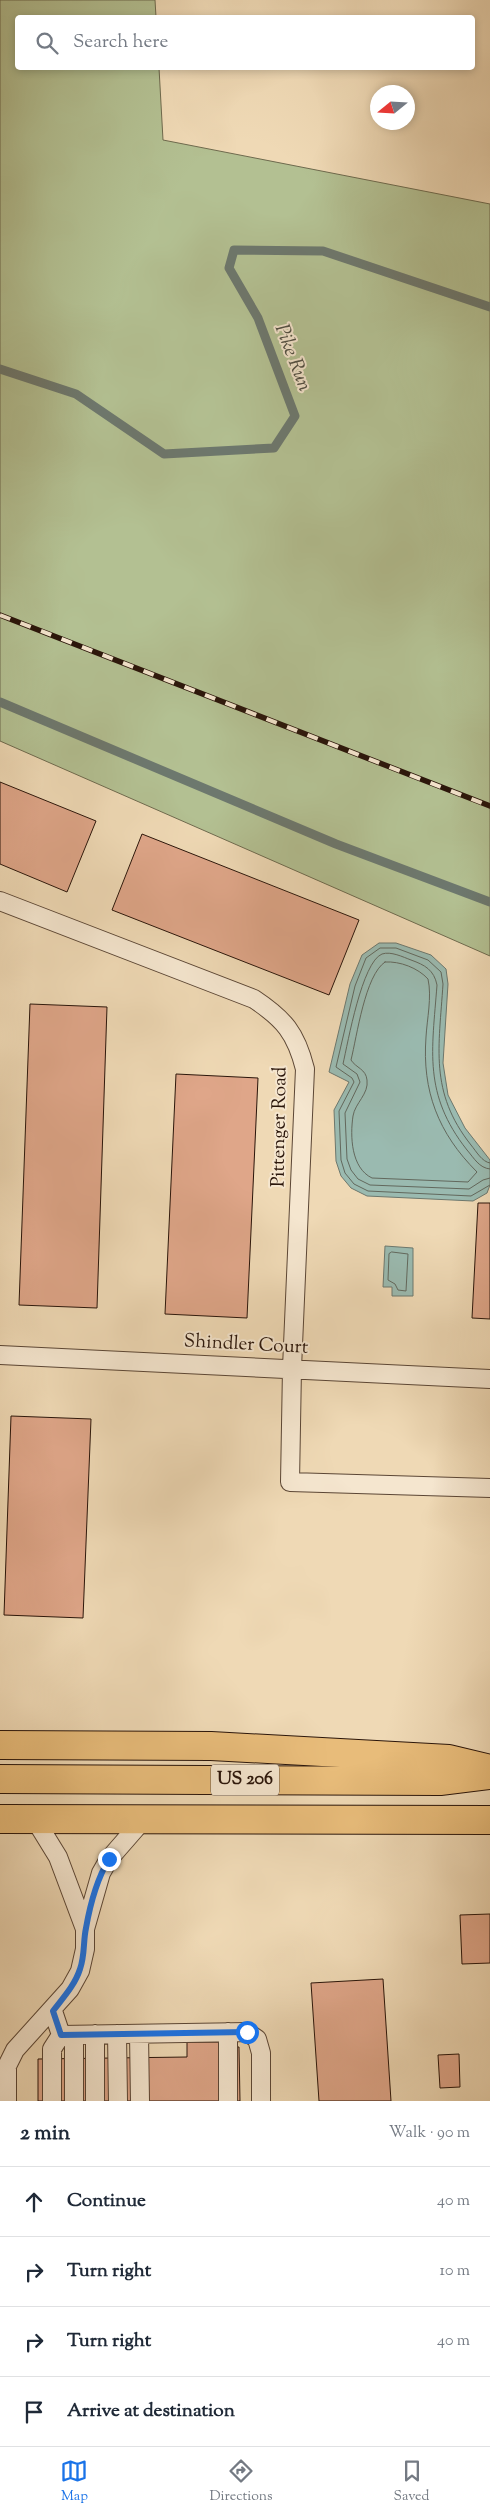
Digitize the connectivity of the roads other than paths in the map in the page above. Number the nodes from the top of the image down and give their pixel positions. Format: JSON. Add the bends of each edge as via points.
{"nodes":[{"id":1,"x":0,"y":901,"type":"edge"},
{"id":2,"x":0,"y":1355,"type":"edge"},
{"id":3,"x":292,"y":1368,"type":"junction"},
{"id":4,"x":490,"y":1379,"type":"edge"},
{"id":5,"x":490,"y":1488,"type":"edge"},
{"id":6,"x":0,"y":1745,"type":"edge"},
{"id":7,"x":490,"y":1769,"type":"edge"},
{"id":8,"x":490,"y":1775,"type":"edge"},
{"id":9,"x":0,"y":1779,"type":"edge"},
{"id":10,"x":34,"y":1818,"type":"junction"},
{"id":11,"x":0,"y":1819,"type":"edge"},
{"id":12,"x":143,"y":1820,"type":"junction"},
{"id":13,"x":490,"y":1820,"type":"edge"},
{"id":14,"x":85,"y":1929,"type":"junction"},
{"id":15,"x":53,"y":2011,"type":"junction"},
{"id":16,"x":228,"y":2032,"type":"junction"},
{"id":17,"x":95,"y":2034,"type":"junction"},
{"id":18,"x":117,"y":2034,"type":"junction"},
{"id":19,"x":139,"y":2034,"type":"junction"},
{"id":20,"x":68,"y":2035,"type":"junction"},
{"id":21,"x":7,"y":2101,"type":"edge"},
{"id":22,"x":52,"y":2101,"type":"edge"},
{"id":23,"x":74,"y":2101,"type":"edge"},
{"id":24,"x":95,"y":2101,"type":"edge"},
{"id":25,"x":118,"y":2101,"type":"edge"},
{"id":26,"x":140,"y":2101,"type":"edge"},
{"id":27,"x":228,"y":2101,"type":"edge"},
{"id":28,"x":261,"y":2101,"type":"edge"}],
"edges":[{"from":1,"to":3,"type":"lane","name":"Pittenger Road","via":[[254,998],[275,1013],[290,1030],[305,1068]]},
{"from":2,"to":3,"type":"lane","name":"Shindler Court"},
{"from":3,"to":4,"type":"lane","name":"Shindler Court"},
{"from":3,"to":5,"type":"lane","name":"Pittenger Road","via":[[290,1482]]},
{"from":6,"to":7,"type":"main road","via":[[211,1746],[449,1759]]},
{"from":8,"to":9,"type":"main road","number":"US 206","via":[[440,1780]]},
{"from":10,"to":11,"type":"main road","number":"US 206"},
{"from":10,"to":12,"type":"main road","number":"US 206"},
{"from":10,"to":14,"type":"lane","via":[[58,1857]]},
{"from":12,"to":13,"type":"main road","number":"US 206"},
{"from":12,"to":14,"type":"lane","via":[[101,1873]]},
{"from":14,"to":15,"type":"lane","via":[[80,1971]]},
{"from":15,"to":20,"type":"lane"},
{"from":15,"to":21,"type":"lane","via":[[15,2050],[7,2066]]},
{"from":16,"to":19,"type":"lane"},
{"from":16,"to":27,"type":"lane"},
{"from":16,"to":28,"type":"lane","via":[[247,2032],[257,2039],[261,2052]]},
{"from":17,"to":18,"type":"lane"},
{"from":17,"to":20,"type":"lane"},
{"from":17,"to":24,"type":"lane"},
{"from":18,"to":19,"type":"lane"},
{"from":18,"to":25,"type":"lane"},
{"from":19,"to":26,"type":"lane"},
{"from":20,"to":22,"type":"lane","via":[[52,2049]]},
{"from":20,"to":23,"type":"lane"}]}
